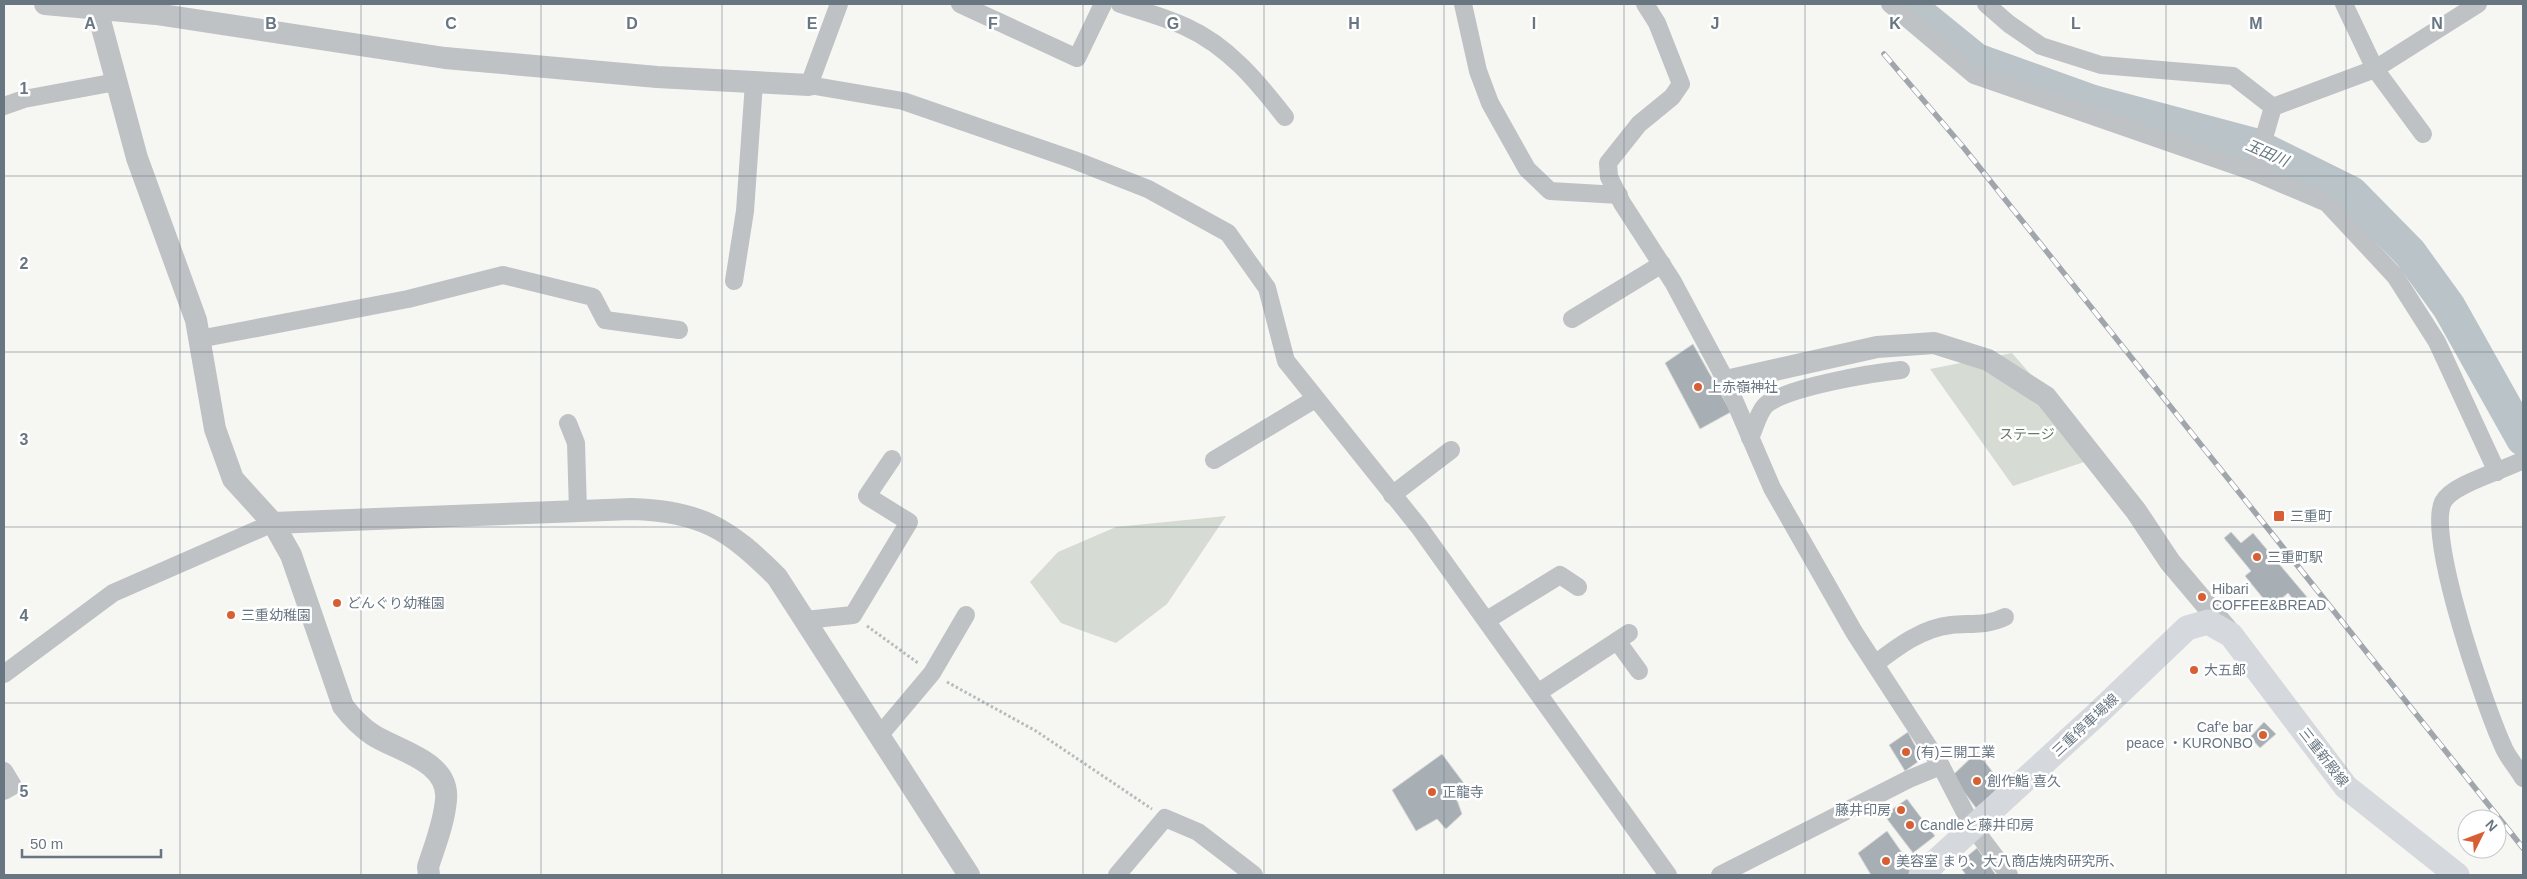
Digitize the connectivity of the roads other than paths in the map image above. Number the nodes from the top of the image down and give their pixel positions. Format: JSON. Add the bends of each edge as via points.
{"nodes":[{"id":1,"x":45,"y":4,"type":"edge"},
{"id":2,"x":839,"y":4,"type":"edge"},
{"id":3,"x":963,"y":4,"type":"edge"},
{"id":4,"x":1103,"y":4,"type":"edge"},
{"id":5,"x":1120,"y":4,"type":"edge"},
{"id":6,"x":1463,"y":4,"type":"edge"},
{"id":7,"x":1645,"y":4,"type":"edge"},
{"id":8,"x":1890,"y":4,"type":"edge"},
{"id":9,"x":1986,"y":4,"type":"edge"},
{"id":10,"x":2344,"y":4,"type":"edge"},
{"id":11,"x":2478,"y":4,"type":"edge"},
{"id":12,"x":96,"y":6,"type":"edge"},
{"id":13,"x":2375,"y":69,"type":"junction"},
{"id":14,"x":116,"y":82,"type":"junction"},
{"id":15,"x":754,"y":82,"type":"junction"},
{"id":16,"x":809,"y":85,"type":"junction"},
{"id":17,"x":4,"y":106,"type":"edge"},
{"id":18,"x":2272,"y":110,"type":"junction"},
{"id":19,"x":1285,"y":117,"type":"dead end"},
{"id":20,"x":2423,"y":134,"type":"dead end"},
{"id":21,"x":2256,"y":168,"type":"junction"},
{"id":22,"x":1619,"y":196,"type":"junction"},
{"id":23,"x":1662,"y":264,"type":"junction"},
{"id":24,"x":734,"y":281,"type":"dead end"},
{"id":25,"x":1572,"y":319,"type":"dead end"},
{"id":26,"x":679,"y":330,"type":"dead end"},
{"id":27,"x":199,"y":339,"type":"junction"},
{"id":28,"x":1901,"y":370,"type":"dead end"},
{"id":29,"x":1726,"y":381,"type":"junction"},
{"id":30,"x":1315,"y":399,"type":"junction"},
{"id":31,"x":568,"y":422,"type":"dead end"},
{"id":32,"x":1750,"y":438,"type":"junction"},
{"id":33,"x":1451,"y":450,"type":"dead end"},
{"id":34,"x":892,"y":459,"type":"dead end"},
{"id":35,"x":1214,"y":460,"type":"dead end"},
{"id":36,"x":2510,"y":466,"type":"edge"},
{"id":37,"x":1392,"y":495,"type":"junction"},
{"id":38,"x":578,"y":511,"type":"junction"},
{"id":39,"x":273,"y":523,"type":"junction"},
{"id":40,"x":1578,"y":587,"type":"dead end"},
{"id":41,"x":966,"y":615,"type":"dead end"},
{"id":42,"x":2004,"y":617,"type":"dead end"},
{"id":43,"x":804,"y":620,"type":"junction"},
{"id":44,"x":1487,"y":620,"type":"junction"},
{"id":45,"x":2208,"y":622,"type":"joint"},
{"id":46,"x":2231,"y":635,"type":"junction"},
{"id":47,"x":1875,"y":664,"type":"junction"},
{"id":48,"x":1639,"y":671,"type":"dead end"},
{"id":49,"x":4,"y":674,"type":"edge"},
{"id":50,"x":1539,"y":692,"type":"junction"},
{"id":51,"x":879,"y":736,"type":"junction"},
{"id":52,"x":1941,"y":766,"type":"junction"},
{"id":53,"x":4,"y":771,"type":"edge"},
{"id":54,"x":2523,"y":778,"type":"edge"},
{"id":55,"x":4,"y":791,"type":"edge"},
{"id":56,"x":1972,"y":826,"type":"junction"},
{"id":57,"x":429,"y":875,"type":"edge"},
{"id":58,"x":969,"y":875,"type":"edge"},
{"id":59,"x":1117,"y":875,"type":"edge"},
{"id":60,"x":1254,"y":875,"type":"edge"},
{"id":61,"x":1668,"y":875,"type":"edge"},
{"id":62,"x":1720,"y":875,"type":"edge"},
{"id":63,"x":1921,"y":875,"type":"edge"},
{"id":64,"x":2008,"y":875,"type":"edge"},
{"id":65,"x":2458,"y":875,"type":"edge"}],
"edges":[{"from":1,"to":12,"type":"street"},
{"from":2,"to":16,"type":"street"},
{"from":3,"to":4,"type":"street","via":[[1078,58]]},
{"from":5,"to":19,"type":"street","via":[[1187,27],[1233,57]]},
{"from":6,"to":22,"type":"street","via":[[1478,71],[1490,104],[1527,169],[1550,191]]},
{"from":7,"to":22,"type":"street","via":[[1681,84],[1672,97],[1639,124],[1608,163],[1609,177]]},
{"from":8,"to":21,"type":"street","via":[[1974,75]]},
{"from":9,"to":18,"type":"street","via":[[2008,24],[2041,46],[2101,65],[2233,76]]},
{"from":10,"to":13,"type":"street"},
{"from":11,"to":13,"type":"street"},
{"from":12,"to":14,"type":"street"},
{"from":12,"to":15,"type":"street","via":[[444,58]]},
{"from":13,"to":18,"type":"street"},
{"from":13,"to":20,"type":"street"},
{"from":14,"to":17,"type":"street","via":[[24,99]]},
{"from":14,"to":27,"type":"street","via":[[137,158],[196,320]]},
{"from":15,"to":16,"type":"street"},
{"from":15,"to":24,"type":"street","via":[[745,212]]},
{"from":16,"to":30,"type":"street","via":[[903,101],[1074,160],[1148,189],[1228,233],[1266,288],[1286,361]]},
{"from":18,"to":21,"type":"street"},
{"from":21,"to":36,"type":"street","via":[[2327,203],[2395,276]]},
{"from":22,"to":23,"type":"street"},
{"from":23,"to":25,"type":"street"},
{"from":23,"to":29,"type":"street"},
{"from":26,"to":27,"type":"street","via":[[605,320],[593,297],[503,274],[408,299]]},
{"from":27,"to":39,"type":"street","via":[[215,429],[233,479]]},
{"from":28,"to":32,"type":"street","via":[[1867,373],[1779,396],[1765,405]]},
{"from":29,"to":32,"type":"street"},
{"from":29,"to":46,"type":"street","via":[[1876,347],[1934,344],[1988,360],[2046,397],[2136,511],[2170,562]]},
{"from":30,"to":35,"type":"street"},
{"from":30,"to":37,"type":"street"},
{"from":31,"to":38,"type":"street","via":[[576,443]]},
{"from":32,"to":47,"type":"street","via":[[1772,488]]},
{"from":33,"to":37,"type":"street"},
{"from":34,"to":43,"type":"street","via":[[867,496],[909,522],[852,615]]},
{"from":36,"to":54,"type":"street","via":[[2453,491],[2443,502],[2440,534],[2458,620],[2503,747]]},
{"from":37,"to":44,"type":"street"},
{"from":38,"to":39,"type":"street"},
{"from":38,"to":43,"type":"street","via":[[664,510],[700,519],[753,553],[777,577]]},
{"from":39,"to":49,"type":"street","via":[[112,593]]},
{"from":39,"to":57,"type":"street","via":[[291,555],[343,706],[358,725],[430,766],[442,781],[447,798],[428,867]]},
{"from":40,"to":44,"type":"street","via":[[1560,575]]},
{"from":41,"to":51,"type":"street","via":[[932,673]]},
{"from":42,"to":47,"type":"street","via":[[1992,623],[1949,625],[1903,642]]},
{"from":43,"to":51,"type":"street"},
{"from":44,"to":50,"type":"street"},
{"from":45,"to":46,"type":"main road","name":"三重新殿線"},
{"from":45,"to":56,"type":"main road","name":"三重停車場線","via":[[2187,628]]},
{"from":46,"to":65,"type":"main road","name":"三重新殿線","via":[[2346,787]]},
{"from":47,"to":52,"type":"street"},
{"from":48,"to":50,"type":"street","via":[[1623,637]]},
{"from":50,"to":61,"type":"street"},
{"from":51,"to":58,"type":"street"},
{"from":52,"to":56,"type":"street"},
{"from":52,"to":62,"type":"street","via":[[1908,779]]},
{"from":53,"to":55,"type":"street","via":[[12,786]]},
{"from":56,"to":63,"type":"main road","name":"三重停車場線"},
{"from":56,"to":64,"type":"street"},
{"from":59,"to":60,"type":"street","via":[[1165,818],[1198,832]]}]}
